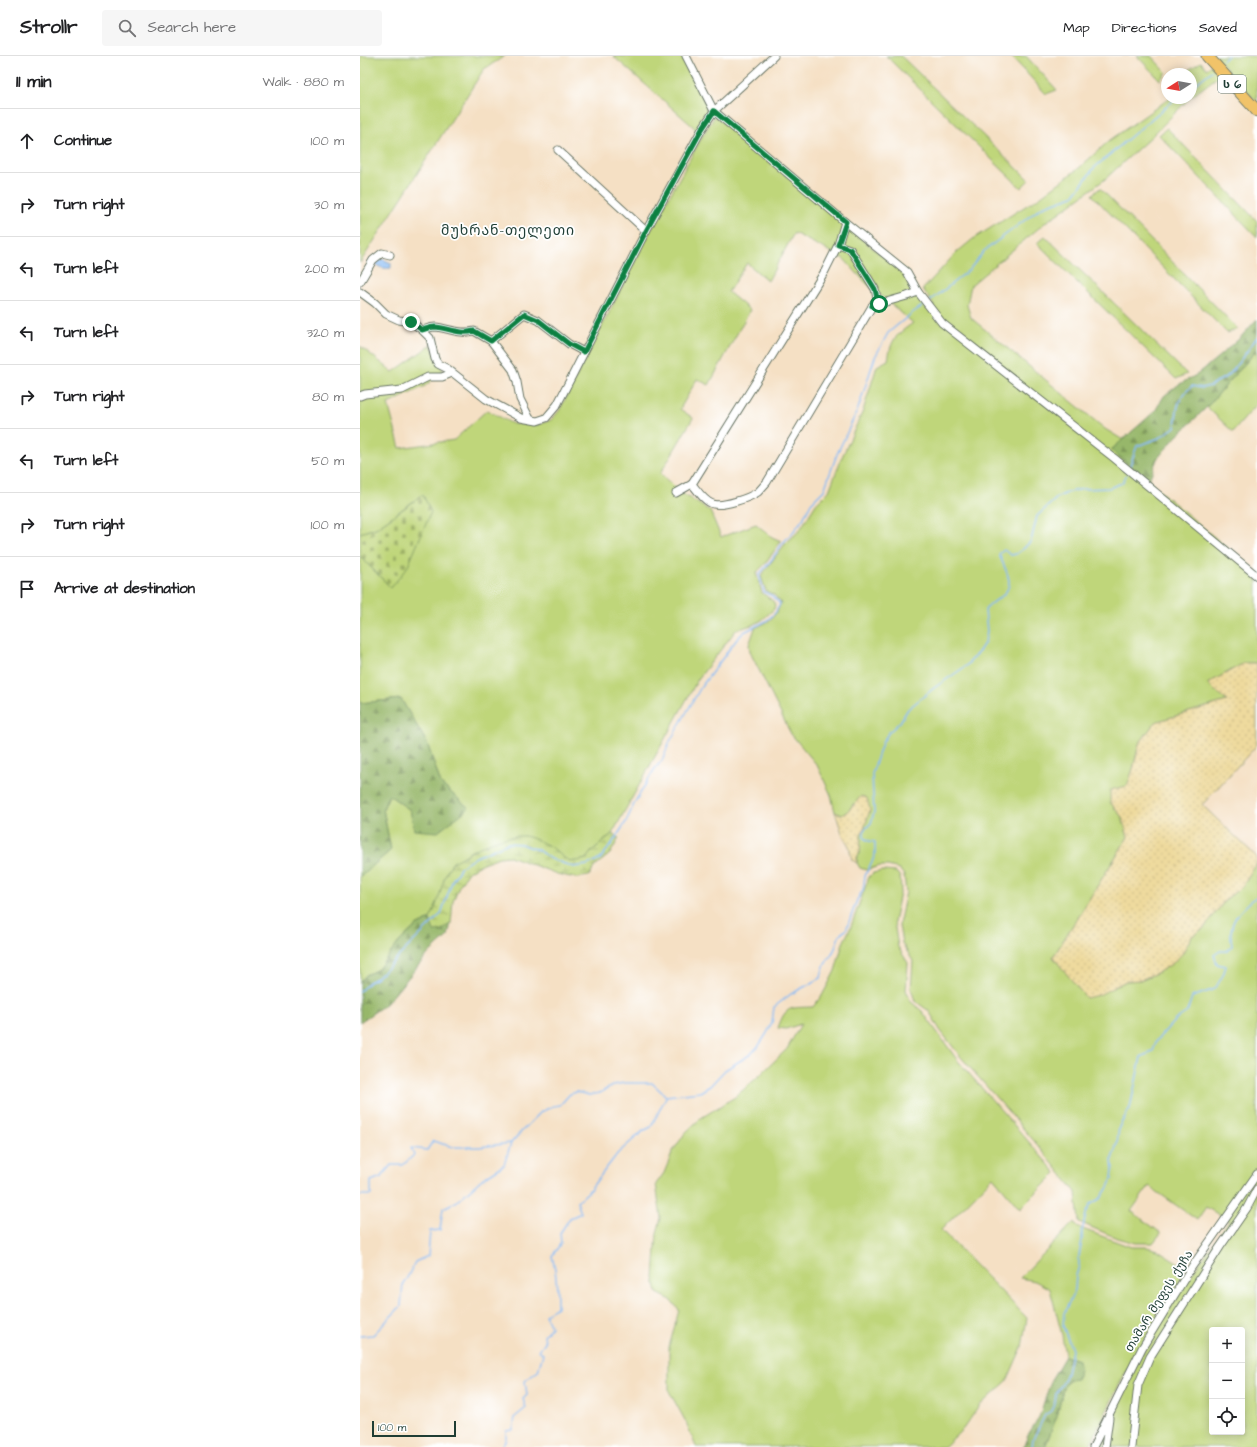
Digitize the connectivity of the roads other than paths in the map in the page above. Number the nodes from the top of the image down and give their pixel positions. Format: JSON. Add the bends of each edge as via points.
{"nodes":[{"id":1,"x":686,"y":56,"type":"edge"},
{"id":2,"x":774,"y":56,"type":"edge"},
{"id":3,"x":1209,"y":56,"type":"edge"},
{"id":4,"x":714,"y":111,"type":"junction"},
{"id":5,"x":1257,"y":111,"type":"edge"},
{"id":6,"x":558,"y":150,"type":"dead end"},
{"id":7,"x":846,"y":222,"type":"junction"},
{"id":8,"x":646,"y":231,"type":"junction"},
{"id":9,"x":838,"y":245,"type":"junction"},
{"id":10,"x":390,"y":254,"type":"dead end"},
{"id":11,"x":360,"y":282,"type":"edge"},
{"id":12,"x":360,"y":292,"type":"edge"},
{"id":13,"x":918,"y":292,"type":"junction"},
{"id":14,"x":872,"y":306,"type":"junction"},
{"id":15,"x":422,"y":330,"type":"junction"},
{"id":16,"x":491,"y":341,"type":"junction"},
{"id":17,"x":584,"y":352,"type":"junction"},
{"id":18,"x":452,"y":373,"type":"junction"},
{"id":19,"x":360,"y":396,"type":"edge"},
{"id":20,"x":530,"y":419,"type":"junction"},
{"id":21,"x":692,"y":484,"type":"junction"},
{"id":22,"x":676,"y":493,"type":"dead end"},
{"id":23,"x":1257,"y":576,"type":"edge"},
{"id":24,"x":1257,"y":1174,"type":"edge"},
{"id":25,"x":1257,"y":1189,"type":"edge"},
{"id":26,"x":1110,"y":1409,"type":"junction"},
{"id":27,"x":1093,"y":1447,"type":"edge"},
{"id":28,"x":1105,"y":1447,"type":"edge"},
{"id":29,"x":1131,"y":1447,"type":"edge"}],
"edges":[{"from":1,"to":4,"type":"street"},
{"from":2,"to":4,"type":"street"},
{"from":3,"to":5,"type":"highway","number":"ს 6"},
{"from":4,"to":7,"type":"street"},
{"from":4,"to":8,"type":"street"},
{"from":6,"to":8,"type":"street"},
{"from":7,"to":9,"type":"street"},
{"from":7,"to":13,"type":"street","via":[[907,272]]},
{"from":8,"to":17,"type":"street"},
{"from":9,"to":14,"type":"street","via":[[850,249],[875,289],[877,298]]},
{"from":9,"to":21,"type":"street","via":[[826,271]]},
{"from":10,"to":11,"type":"street","via":[[382,253],[373,260]]},
{"from":12,"to":15,"type":"street","via":[[386,314],[411,322]]},
{"from":13,"to":14,"type":"street"},
{"from":13,"to":23,"type":"street","via":[[942,323],[1114,458]]},
{"from":14,"to":21,"type":"street","via":[[758,492],[728,504],[712,504]]},
{"from":15,"to":16,"type":"street","via":[[433,327],[466,334],[474,331]]},
{"from":15,"to":18,"type":"street","via":[[430,338],[438,364]]},
{"from":16,"to":17,"type":"street","via":[[524,314],[538,320]]},
{"from":16,"to":20,"type":"street","via":[[513,370],[520,399]]},
{"from":17,"to":20,"type":"street","via":[[557,405],[546,418]]},
{"from":18,"to":19,"type":"street","via":[[442,377],[428,377],[402,390]]},
{"from":18,"to":20,"type":"street","via":[[486,399],[521,418]]},
{"from":21,"to":22,"type":"street"},
{"from":24,"to":26,"type":"street","name":"თამარ მეფეს ქუჩა","via":[[1191,1268],[1142,1348]]},
{"from":25,"to":29,"type":"street","via":[[1150,1357],[1138,1385]]},
{"from":26,"to":27,"type":"street","name":"თამარ მეფეს ქუჩა"},
{"from":26,"to":28,"type":"street"}]}
